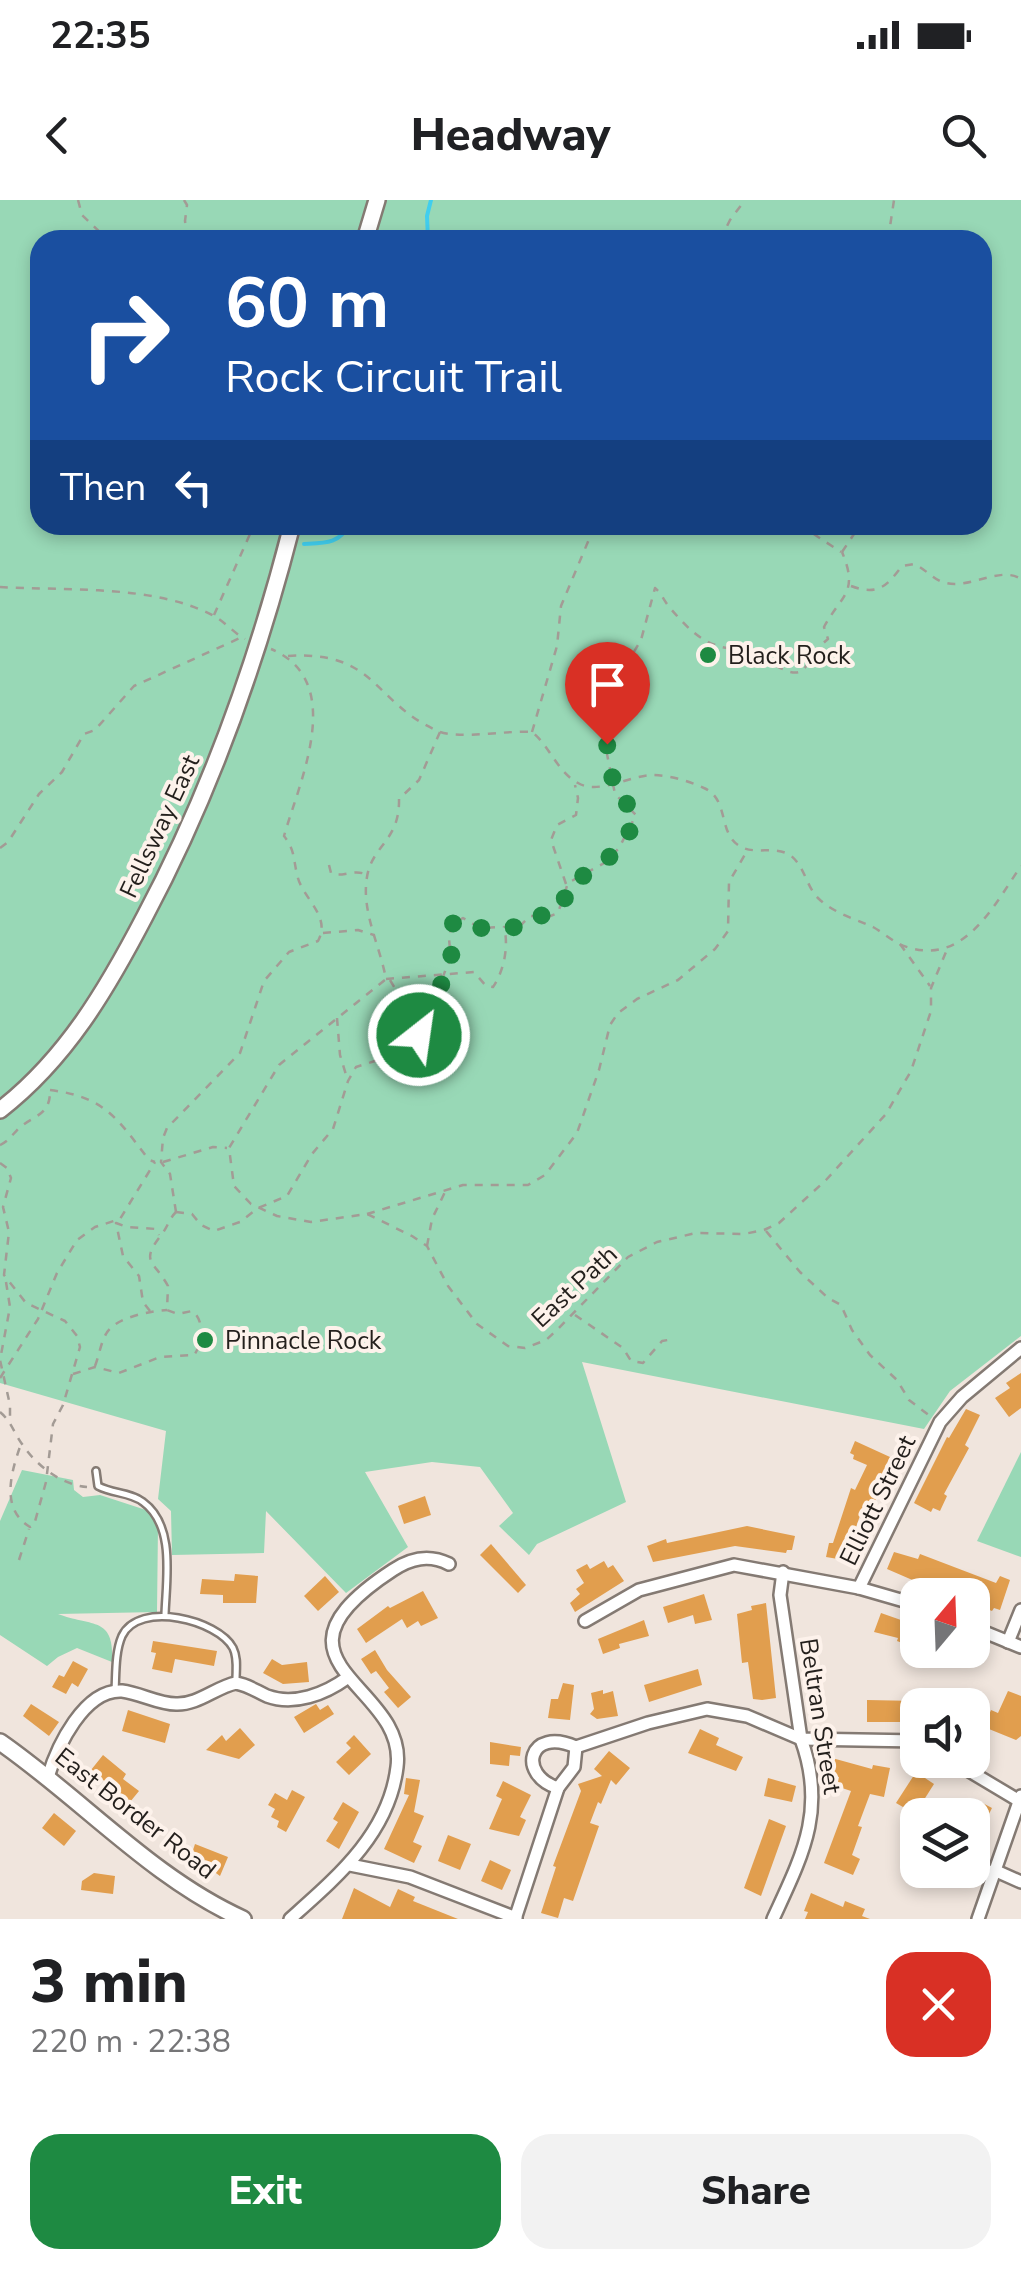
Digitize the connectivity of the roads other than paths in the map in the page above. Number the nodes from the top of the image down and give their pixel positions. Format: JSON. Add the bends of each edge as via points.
{"nodes":[{"id":1,"x":377,"y":200,"type":"edge"},
{"id":2,"x":368,"y":230,"type":"edge"},
{"id":3,"x":289,"y":535,"type":"edge"},
{"id":4,"x":0,"y":1110,"type":"edge"},
{"id":5,"x":1021,"y":1348,"type":"edge"},
{"id":6,"x":96,"y":1471,"type":"dead end"},
{"id":7,"x":450,"y":1564,"type":"dead end"},
{"id":8,"x":783,"y":1572,"type":"junction"},
{"id":9,"x":859,"y":1588,"type":"junction"},
{"id":10,"x":900,"y":1601,"type":"edge"},
{"id":11,"x":1021,"y":1610,"type":"edge"},
{"id":12,"x":165,"y":1615,"type":"junction"},
{"id":13,"x":585,"y":1621,"type":"dead end"},
{"id":14,"x":990,"y":1635,"type":"edge"},
{"id":15,"x":1015,"y":1644,"type":"edge"},
{"id":16,"x":346,"y":1678,"type":"junction"},
{"id":17,"x":236,"y":1682,"type":"junction"},
{"id":18,"x":115,"y":1692,"type":"junction"},
{"id":19,"x":801,"y":1739,"type":"junction"},
{"id":20,"x":900,"y":1740,"type":"edge"},
{"id":21,"x":0,"y":1742,"type":"edge"},
{"id":22,"x":576,"y":1746,"type":"junction"},
{"id":23,"x":48,"y":1776,"type":"junction"},
{"id":24,"x":982,"y":1778,"type":"edge"},
{"id":25,"x":558,"y":1788,"type":"junction"},
{"id":26,"x":1020,"y":1800,"type":"edge"},
{"id":27,"x":350,"y":1865,"type":"junction"},
{"id":28,"x":994,"y":1870,"type":"junction"},
{"id":29,"x":1021,"y":1882,"type":"edge"},
{"id":30,"x":516,"y":1918,"type":"edge"},
{"id":31,"x":244,"y":1919,"type":"edge"},
{"id":32,"x":290,"y":1919,"type":"edge"},
{"id":33,"x":772,"y":1919,"type":"edge"},
{"id":34,"x":978,"y":1919,"type":"edge"}],
"edges":[{"from":1,"to":2,"type":"main road"},
{"from":3,"to":4,"type":"main road","name":"Fellsway East","via":[[260,644],[199,810],[168,874],[92,1010]]},
{"from":5,"to":9,"type":"street","name":"Elliott Street","via":[[937,1427]]},
{"from":6,"to":12,"type":"lane","via":[[98,1486],[138,1499],[156,1518],[168,1562]]},
{"from":7,"to":16,"type":"street","via":[[425,1558],[401,1565],[341,1614],[334,1645]]},
{"from":8,"to":9,"type":"street"},
{"from":8,"to":13,"type":"street","via":[[720,1566],[639,1590]]},
{"from":8,"to":19,"type":"street","name":"Beltran Street","via":[[780,1596]]},
{"from":9,"to":10,"type":"street"},
{"from":11,"to":15,"type":"street"},
{"from":12,"to":17,"type":"lane","via":[[227,1642]]},
{"from":12,"to":18,"type":"lane","via":[[134,1622],[123,1635]]},
{"from":14,"to":15,"type":"street"},
{"from":16,"to":17,"type":"street","via":[[295,1700]]},
{"from":16,"to":27,"type":"street","via":[[386,1722],[398,1752],[388,1798]]},
{"from":17,"to":18,"type":"street","via":[[178,1704]]},
{"from":18,"to":23,"type":"street","via":[[79,1715]]},
{"from":19,"to":20,"type":"street"},
{"from":19,"to":22,"type":"street","via":[[747,1716],[708,1710]]},
{"from":19,"to":33,"type":"street","name":"Beltran Street","via":[[812,1822]]},
{"from":21,"to":23,"type":"main road","name":"East Border Road"},
{"from":22,"to":25,"type":"street","via":[[572,1772]]},
{"from":22,"to":25,"type":"street","via":[[550,1740],[535,1752],[538,1775]]},
{"from":23,"to":31,"type":"main road","name":"East Border Road","via":[[170,1877]]},
{"from":24,"to":26,"type":"street"},
{"from":25,"to":30,"type":"street"},
{"from":26,"to":28,"type":"street"},
{"from":27,"to":30,"type":"street","via":[[410,1877]]},
{"from":27,"to":32,"type":"street"},
{"from":28,"to":29,"type":"street"},
{"from":28,"to":34,"type":"street"}]}
